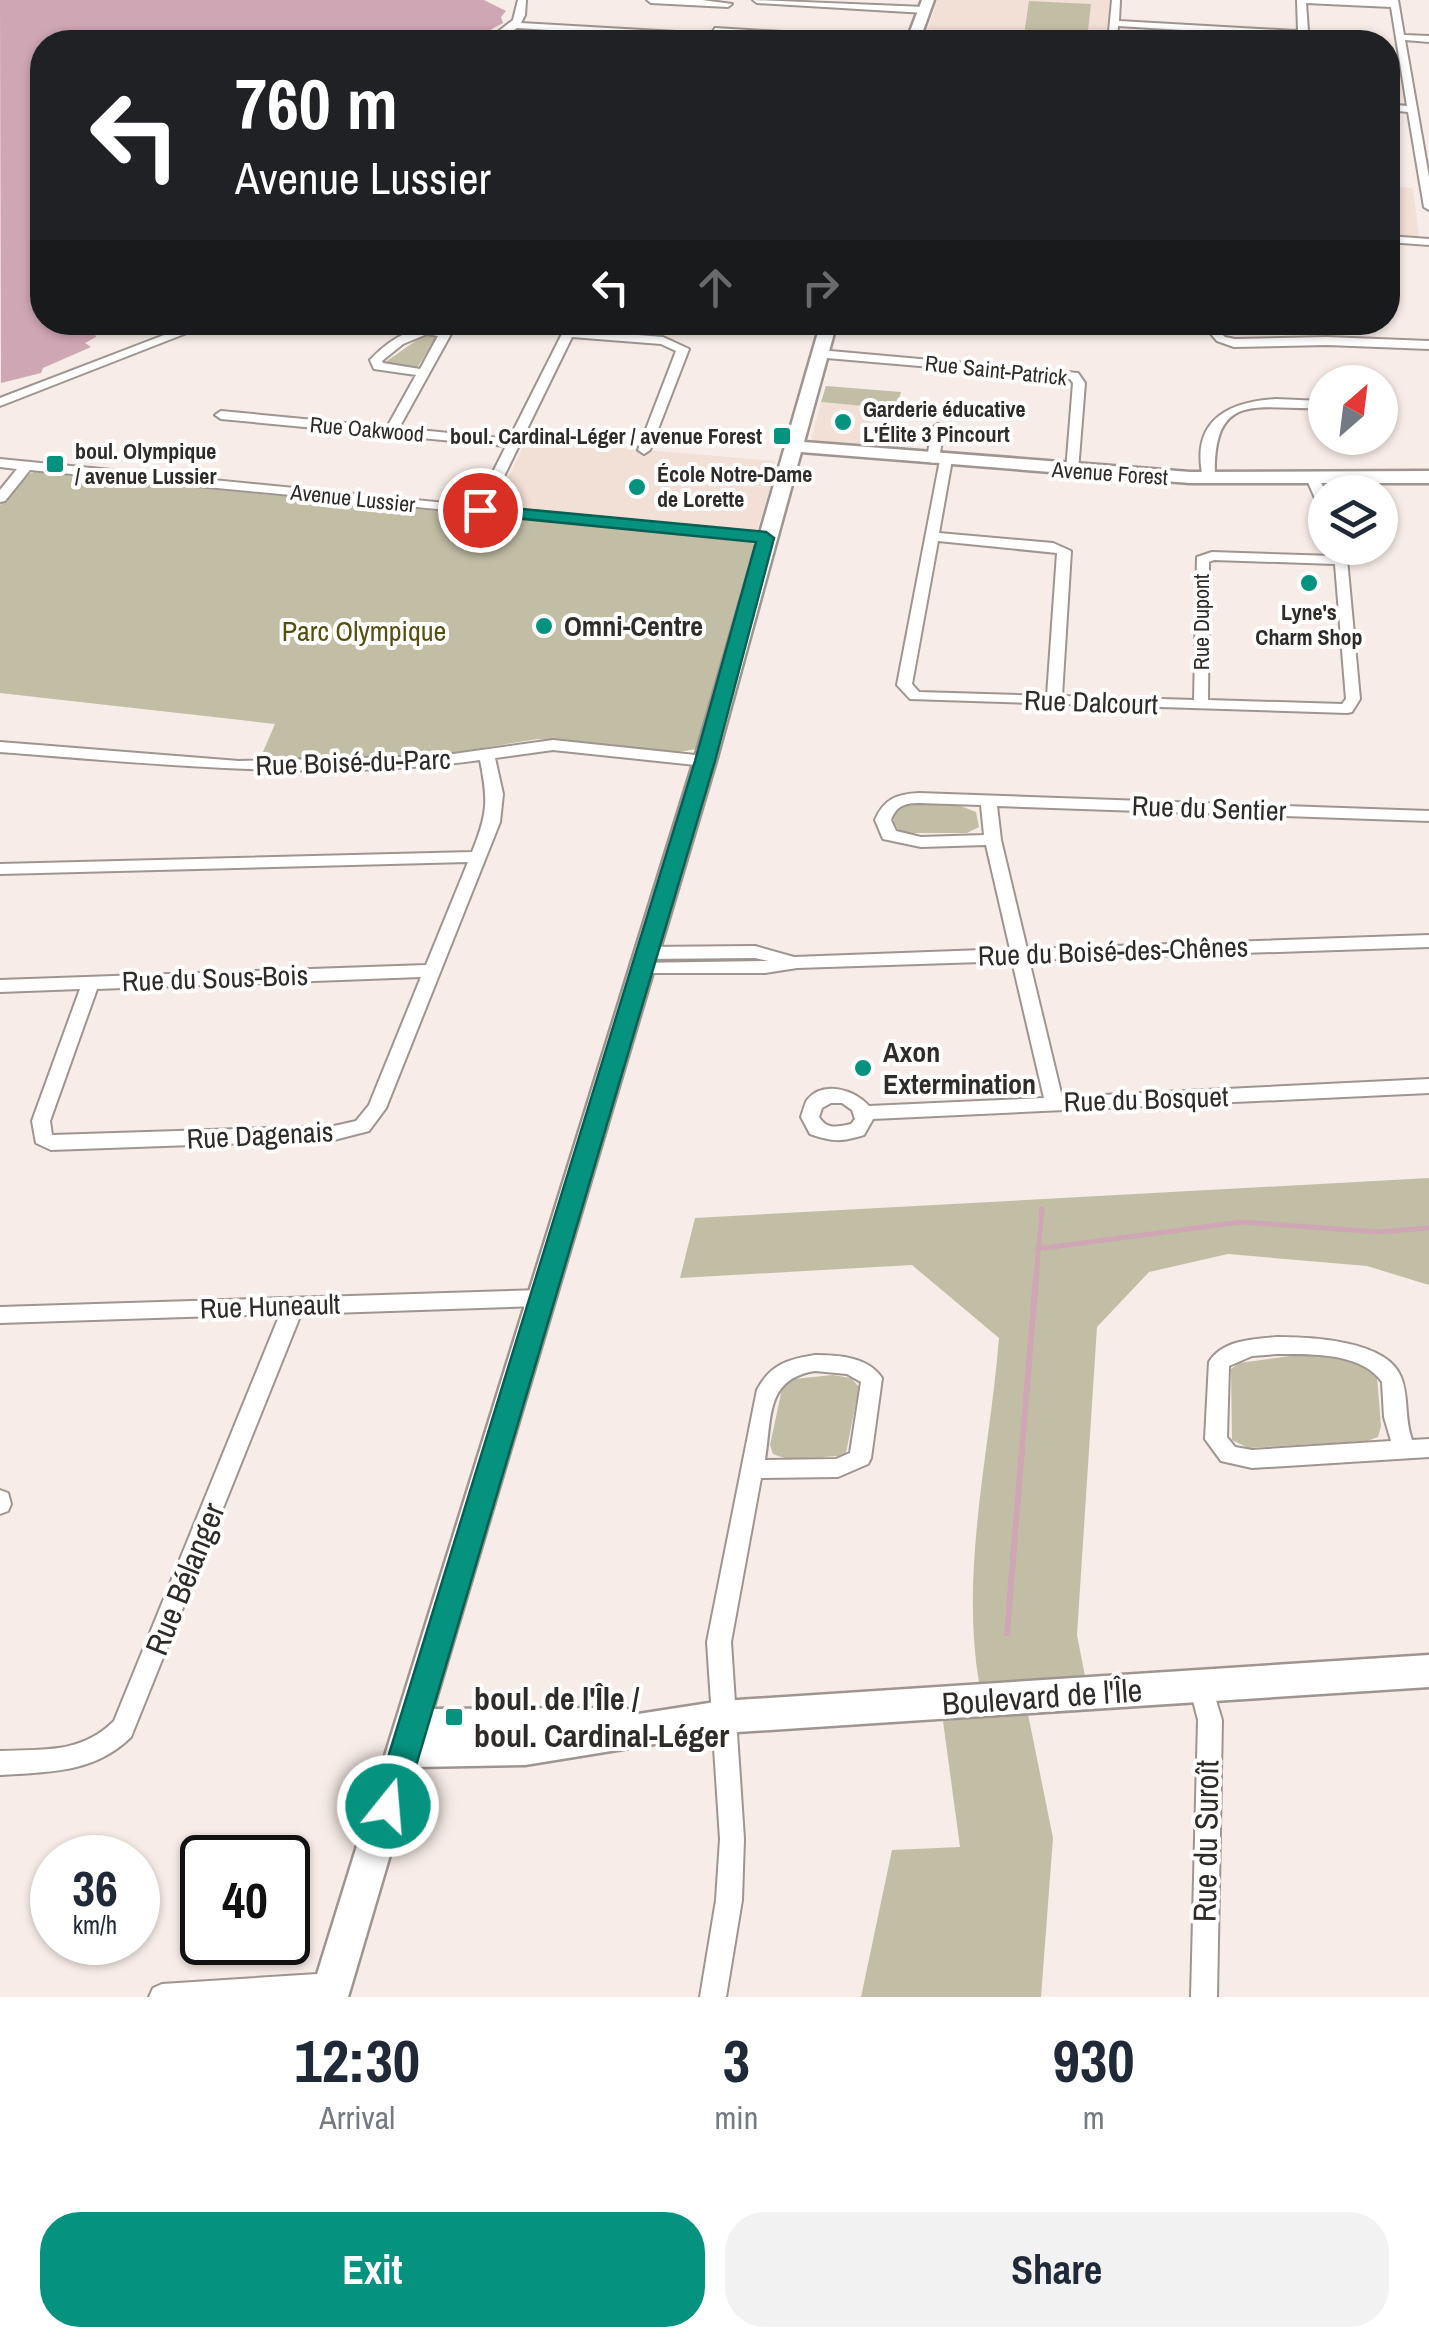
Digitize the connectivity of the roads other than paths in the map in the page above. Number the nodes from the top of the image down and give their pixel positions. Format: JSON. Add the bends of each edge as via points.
{"nodes":[{"id":1,"x":522,"y":0,"type":"edge"},
{"id":2,"x":650,"y":0,"type":"edge"},
{"id":3,"x":757,"y":0,"type":"edge"},
{"id":4,"x":1116,"y":0,"type":"edge"},
{"id":5,"x":1303,"y":0,"type":"edge"},
{"id":6,"x":729,"y":2,"type":"edge"},
{"id":7,"x":1394,"y":3,"type":"edge"},
{"id":8,"x":922,"y":5,"type":"edge"},
{"id":9,"x":1114,"y":23,"type":"junction"},
{"id":10,"x":515,"y":25,"type":"junction"},
{"id":11,"x":507,"y":30,"type":"edge"},
{"id":12,"x":597,"y":30,"type":"edge"},
{"id":13,"x":715,"y":30,"type":"edge"},
{"id":14,"x":915,"y":30,"type":"edge"},
{"id":15,"x":1113,"y":30,"type":"edge"},
{"id":16,"x":1230,"y":30,"type":"edge"},
{"id":17,"x":1303,"y":30,"type":"edge"},
{"id":18,"x":1399,"y":30,"type":"edge"},
{"id":19,"x":1400,"y":38,"type":"joint"},
{"id":20,"x":1429,"y":39,"type":"edge"},
{"id":21,"x":1400,"y":74,"type":"edge"},
{"id":22,"x":1406,"y":74,"type":"junction"},
{"id":23,"x":1400,"y":108,"type":"edge"},
{"id":24,"x":1412,"y":109,"type":"junction"},
{"id":25,"x":1424,"y":153,"type":"edge"},
{"id":26,"x":1429,"y":208,"type":"edge"},
{"id":27,"x":1400,"y":240,"type":"edge"},
{"id":28,"x":1429,"y":242,"type":"edge"},
{"id":29,"x":176,"y":335,"type":"edge"},
{"id":30,"x":412,"y":335,"type":"edge"},
{"id":31,"x":443,"y":335,"type":"edge"},
{"id":32,"x":567,"y":335,"type":"edge"},
{"id":33,"x":620,"y":335,"type":"edge"},
{"id":34,"x":824,"y":335,"type":"edge"},
{"id":35,"x":1218,"y":335,"type":"edge"},
{"id":36,"x":1429,"y":346,"type":"edge"},
{"id":37,"x":819,"y":354,"type":"junction"},
{"id":38,"x":423,"y":373,"type":"junction"},
{"id":39,"x":0,"y":402,"type":"edge"},
{"id":40,"x":1308,"y":404,"type":"edge"},
{"id":41,"x":220,"y":415,"type":"dead end"},
{"id":42,"x":938,"y":428,"type":"dead end"},
{"id":43,"x":391,"y":432,"type":"junction"},
{"id":44,"x":513,"y":443,"type":"junction"},
{"id":45,"x":792,"y":446,"type":"junction"},
{"id":46,"x":644,"y":450,"type":"dead end"},
{"id":47,"x":939,"y":460,"type":"junction"},
{"id":48,"x":0,"y":462,"type":"edge"},
{"id":49,"x":26,"y":466,"type":"junction"},
{"id":50,"x":1072,"y":472,"type":"junction"},
{"id":51,"x":1429,"y":477,"type":"edge"},
{"id":52,"x":1398,"y":478,"type":"edge"},
{"id":53,"x":1209,"y":479,"type":"junction"},
{"id":54,"x":1308,"y":480,"type":"edge"},
{"id":55,"x":0,"y":498,"type":"edge"},
{"id":56,"x":480,"y":510,"type":"junction"},
{"id":57,"x":932,"y":536,"type":"junction"},
{"id":58,"x":766,"y":538,"type":"junction"},
{"id":59,"x":1308,"y":555,"type":"edge"},
{"id":60,"x":1342,"y":565,"type":"edge"},
{"id":61,"x":1054,"y":700,"type":"junction"},
{"id":62,"x":1201,"y":706,"type":"junction"},
{"id":63,"x":0,"y":747,"type":"edge"},
{"id":64,"x":487,"y":754,"type":"junction"},
{"id":65,"x":705,"y":761,"type":"junction"},
{"id":66,"x":988,"y":801,"type":"junction"},
{"id":67,"x":1429,"y":816,"type":"edge"},
{"id":68,"x":993,"y":840,"type":"junction"},
{"id":69,"x":476,"y":857,"type":"junction"},
{"id":70,"x":0,"y":869,"type":"edge"},
{"id":71,"x":1429,"y":941,"type":"edge"},
{"id":72,"x":1020,"y":954,"type":"junction"},
{"id":73,"x":642,"y":960,"type":"junction"},
{"id":74,"x":431,"y":971,"type":"junction"},
{"id":75,"x":91,"y":982,"type":"junction"},
{"id":76,"x":0,"y":986,"type":"edge"},
{"id":77,"x":1429,"y":1086,"type":"edge"},
{"id":78,"x":1054,"y":1103,"type":"junction"},
{"id":79,"x":864,"y":1112,"type":"dead end"},
{"id":80,"x":540,"y":1298,"type":"junction"},
{"id":81,"x":294,"y":1305,"type":"junction"},
{"id":82,"x":0,"y":1315,"type":"edge"},
{"id":83,"x":1429,"y":1448,"type":"edge"},
{"id":84,"x":1404,"y":1450,"type":"junction"},
{"id":85,"x":754,"y":1469,"type":"junction"},
{"id":86,"x":1429,"y":1671,"type":"edge"},
{"id":87,"x":1202,"y":1686,"type":"junction"},
{"id":88,"x":722,"y":1718,"type":"junction"},
{"id":89,"x":410,"y":1736,"type":"junction"},
{"id":90,"x":0,"y":1763,"type":"edge"},
{"id":91,"x":331,"y":1991,"type":"edge"},
{"id":92,"x":162,"y":1997,"type":"edge"},
{"id":93,"x":713,"y":1997,"type":"edge"},
{"id":94,"x":1204,"y":1997,"type":"edge"}],
"edges":[{"from":1,"to":10,"type":"street"},
{"from":2,"to":6,"type":"street"},
{"from":3,"to":8,"type":"street"},
{"from":4,"to":9,"type":"street"},
{"from":5,"to":7,"type":"street"},
{"from":5,"to":17,"type":"street"},
{"from":6,"to":13,"type":"street"},
{"from":7,"to":18,"type":"street"},
{"from":8,"to":14,"type":"street"},
{"from":9,"to":15,"type":"street"},
{"from":9,"to":16,"type":"street"},
{"from":10,"to":11,"type":"street"},
{"from":10,"to":12,"type":"street"},
{"from":19,"to":20,"type":"street"},
{"from":19,"to":22,"type":"street"},
{"from":21,"to":22,"type":"street"},
{"from":22,"to":24,"type":"street"},
{"from":23,"to":24,"type":"street"},
{"from":24,"to":25,"type":"street"},
{"from":25,"to":26,"type":"street"},
{"from":27,"to":28,"type":"street"},
{"from":29,"to":39,"type":"street"},
{"from":30,"to":38,"type":"street","via":[[376,360],[387,369]]},
{"from":31,"to":38,"type":"street"},
{"from":32,"to":44,"type":"street"},
{"from":33,"to":46,"type":"street","via":[[683,349]]},
{"from":34,"to":37,"type":"street"},
{"from":35,"to":36,"type":"street","via":[[1234,342]]},
{"from":37,"to":45,"type":"street"},
{"from":37,"to":50,"type":"street","name":"Rue Saint-Patrick","via":[[1074,376],[1080,382]]},
{"from":38,"to":43,"type":"street"},
{"from":40,"to":53,"type":"street","via":[[1264,402],[1226,412],[1208,441]]},
{"from":41,"to":43,"type":"street","name":"Rue Oakwood"},
{"from":42,"to":47,"type":"street","name":"Rue Dalcourt"},
{"from":43,"to":44,"type":"street","name":"Rue Oakwood"},
{"from":44,"to":56,"type":"street"},
{"from":45,"to":47,"type":"street","name":"Avenue Forest"},
{"from":45,"to":58,"type":"street"},
{"from":47,"to":50,"type":"street","name":"Avenue Forest"},
{"from":47,"to":57,"type":"street","name":"Rue Dalcourt"},
{"from":48,"to":49,"type":"street","name":"Avenue Lussier"},
{"from":49,"to":55,"type":"street"},
{"from":49,"to":56,"type":"street","name":"Avenue Lussier"},
{"from":50,"to":53,"type":"street","name":"Avenue Forest"},
{"from":51,"to":52,"type":"street","name":"Avenue Forest"},
{"from":53,"to":54,"type":"street","name":"Avenue Forest"},
{"from":56,"to":58,"type":"street","name":"Avenue Lussier"},
{"from":57,"to":61,"type":"street","via":[[1064,551]]},
{"from":57,"to":61,"type":"street","name":"Rue Dalcourt","via":[[905,690],[923,697]]},
{"from":58,"to":65,"type":"street"},
{"from":59,"to":62,"type":"street","name":"Rue Dupont","via":[[1202,560]]},
{"from":60,"to":62,"type":"street","name":"Rue Dalcourt","via":[[1352,706]]},
{"from":61,"to":62,"type":"street","name":"Rue Dalcourt"},
{"from":63,"to":64,"type":"street","name":"Rue Boisé-du-Parc","via":[[239,766],[407,763]]},
{"from":64,"to":65,"type":"street","name":"Rue Boisé-du-Parc","via":[[553,744]]},
{"from":64,"to":69,"type":"street","name":"Rue Dagenais","via":[[494,807]]},
{"from":65,"to":73,"type":"street"},
{"from":66,"to":67,"type":"street","name":"Rue du Sentier"},
{"from":66,"to":68,"type":"street"},
{"from":66,"to":68,"type":"street","name":"Rue du Sentier","via":[[897,801],[886,811],[884,828],[908,841]]},
{"from":68,"to":72,"type":"street"},
{"from":69,"to":70,"type":"street"},
{"from":69,"to":74,"type":"street","name":"Rue Dagenais"},
{"from":71,"to":72,"type":"street","name":"Rue du Boisé-des-Chênes"},
{"from":72,"to":73,"type":"street","name":"Rue du Boisé-des-Chênes","via":[[765,966]]},
{"from":72,"to":78,"type":"street"},
{"from":73,"to":80,"type":"street"},
{"from":74,"to":75,"type":"street","name":"Rue du Sous-Bois"},
{"from":74,"to":75,"type":"street","name":"Rue Dagenais","via":[[377,1108],[356,1129],[51,1142],[43,1138],[41,1121]]},
{"from":75,"to":76,"type":"street","name":"Rue du Sous-Bois"},
{"from":77,"to":78,"type":"street","name":"Rue du Bosquet"},
{"from":78,"to":79,"type":"street","name":"Rue du Bosquet"},
{"from":80,"to":81,"type":"street","name":"Rue Huneault"},
{"from":80,"to":89,"type":"street"},
{"from":81,"to":82,"type":"street","name":"Rue Huneault"},
{"from":81,"to":90,"type":"street","name":"Rue Bélanger","via":[[123,1729],[91,1754]]},
{"from":83,"to":84,"type":"street"},
{"from":84,"to":84,"type":"street","via":[[1252,1460],[1229,1455],[1216,1438],[1219,1362],[1232,1352],[1308,1345],[1380,1364],[1393,1379]]},
{"from":85,"to":85,"type":"street","via":[[838,1468],[860,1458],[872,1378],[842,1364],[778,1372],[768,1390]]},
{"from":85,"to":88,"type":"street","via":[[719,1642]]},
{"from":86,"to":87,"type":"street","name":"Boulevard de l'Île"},
{"from":87,"to":88,"type":"street","name":"Boulevard de l'Île"},
{"from":87,"to":94,"type":"street","name":"Rue du Suroît","via":[[1210,1720]]},
{"from":88,"to":89,"type":"street","name":"Boulevard de l'Île","via":[[577,1744],[458,1753]]},
{"from":88,"to":93,"type":"street","via":[[732,1868]]},
{"from":89,"to":91,"type":"street"},
{"from":91,"to":92,"type":"street"}]}
